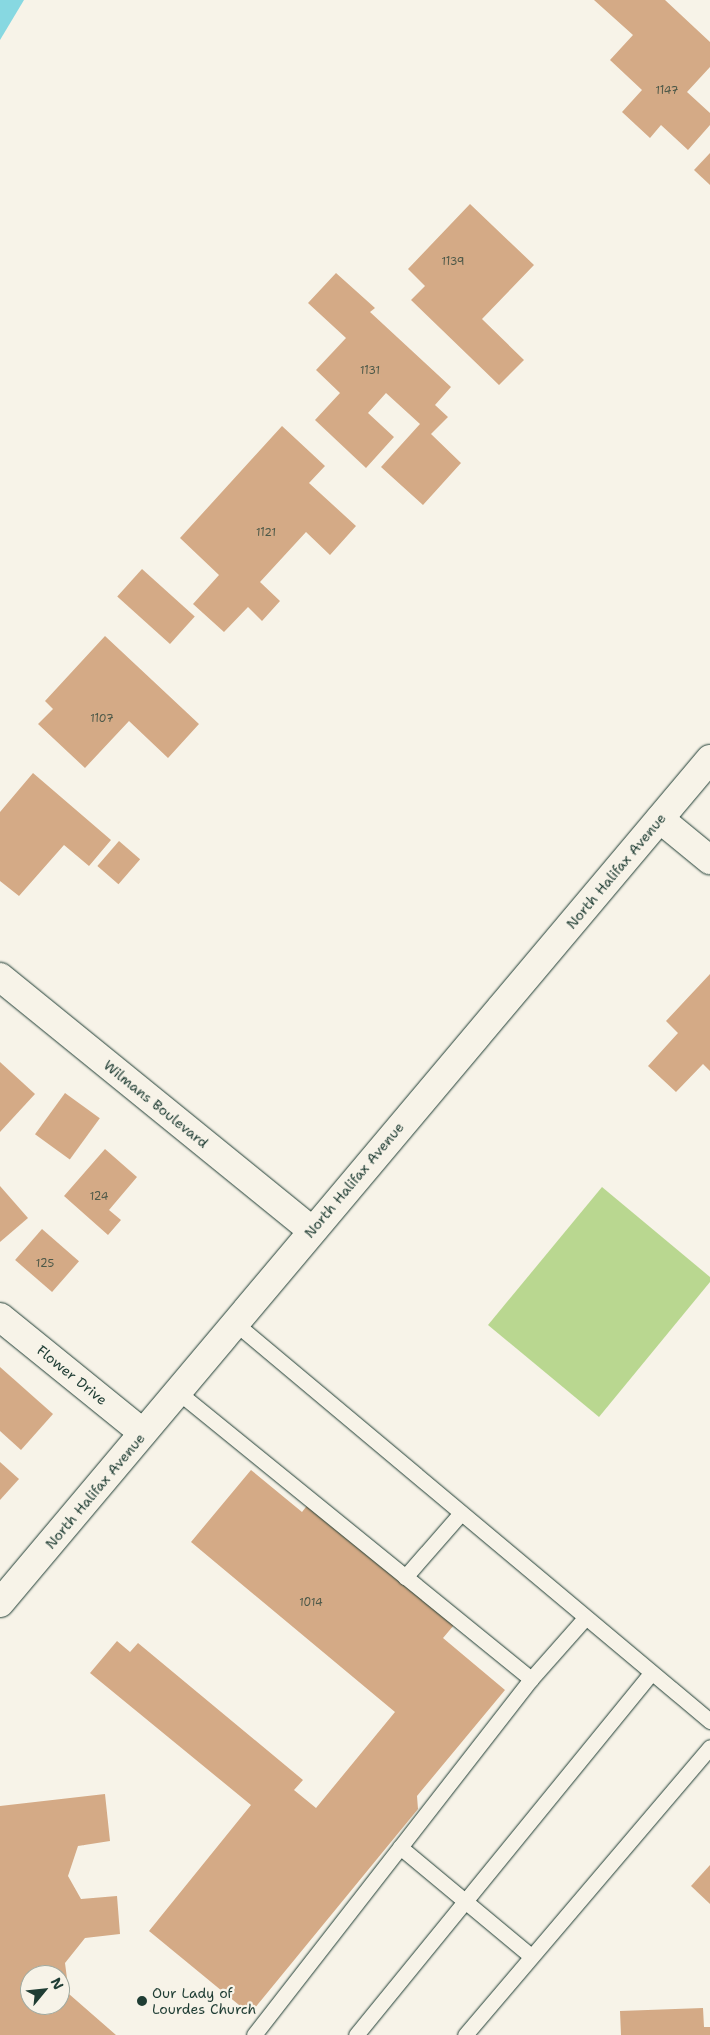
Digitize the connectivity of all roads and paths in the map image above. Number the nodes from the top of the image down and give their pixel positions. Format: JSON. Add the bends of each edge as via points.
{"nodes":[{"id":1,"x":710,"y":759,"type":"edge"},
{"id":2,"x":660,"y":819,"type":"junction"},
{"id":3,"x":710,"y":860,"type":"edge"},
{"id":4,"x":0,"y":977,"type":"edge"},
{"id":5,"x":312,"y":1231,"type":"junction"},
{"id":6,"x":0,"y":1317,"type":"edge"},
{"id":7,"x":235,"y":1323,"type":"junction"},
{"id":8,"x":178,"y":1392,"type":"junction"},
{"id":9,"x":143,"y":1433,"type":"junction"},
{"id":10,"x":461,"y":1513,"type":"junction"},
{"id":11,"x":405,"y":1577,"type":"junction"},
{"id":12,"x":0,"y":1603,"type":"edge"},
{"id":13,"x":585,"y":1618,"type":"junction"},
{"id":14,"x":651,"y":1673,"type":"junction"},
{"id":15,"x":531,"y":1679,"type":"junction"},
{"id":16,"x":710,"y":1721,"type":"edge"},
{"id":17,"x":710,"y":1747,"type":"edge"},
{"id":18,"x":400,"y":1847,"type":"junction"},
{"id":19,"x":465,"y":1902,"type":"junction"},
{"id":20,"x":531,"y":1956,"type":"junction"},
{"id":21,"x":254,"y":2035,"type":"edge"},
{"id":22,"x":356,"y":2035,"type":"edge"},
{"id":23,"x":465,"y":2035,"type":"edge"}],
"edges":[{"from":1,"to":2,"type":"street","name":"North Halifax Avenue"},
{"from":2,"to":3,"type":"street"},
{"from":2,"to":5,"type":"street","name":"North Halifax Avenue"},
{"from":4,"to":5,"type":"street","name":"Wilmans Boulevard"},
{"from":5,"to":7,"type":"street","name":"North Halifax Avenue"},
{"from":6,"to":9,"type":"street","name":"Flower Drive"},
{"from":7,"to":8,"type":"street","name":"North Halifax Avenue"},
{"from":7,"to":10,"type":"lane"},
{"from":8,"to":9,"type":"street","name":"North Halifax Avenue"},
{"from":8,"to":11,"type":"lane"},
{"from":9,"to":12,"type":"street","name":"North Halifax Avenue"},
{"from":10,"to":11,"type":"lane"},
{"from":10,"to":13,"type":"lane"},
{"from":11,"to":15,"type":"lane"},
{"from":13,"to":14,"type":"lane"},
{"from":13,"to":15,"type":"lane"},
{"from":14,"to":16,"type":"lane"},
{"from":14,"to":19,"type":"lane"},
{"from":15,"to":18,"type":"lane"},
{"from":17,"to":20,"type":"lane"},
{"from":18,"to":19,"type":"lane"},
{"from":18,"to":21,"type":"lane"},
{"from":19,"to":20,"type":"lane"},
{"from":19,"to":22,"type":"lane"},
{"from":20,"to":23,"type":"lane"}]}
